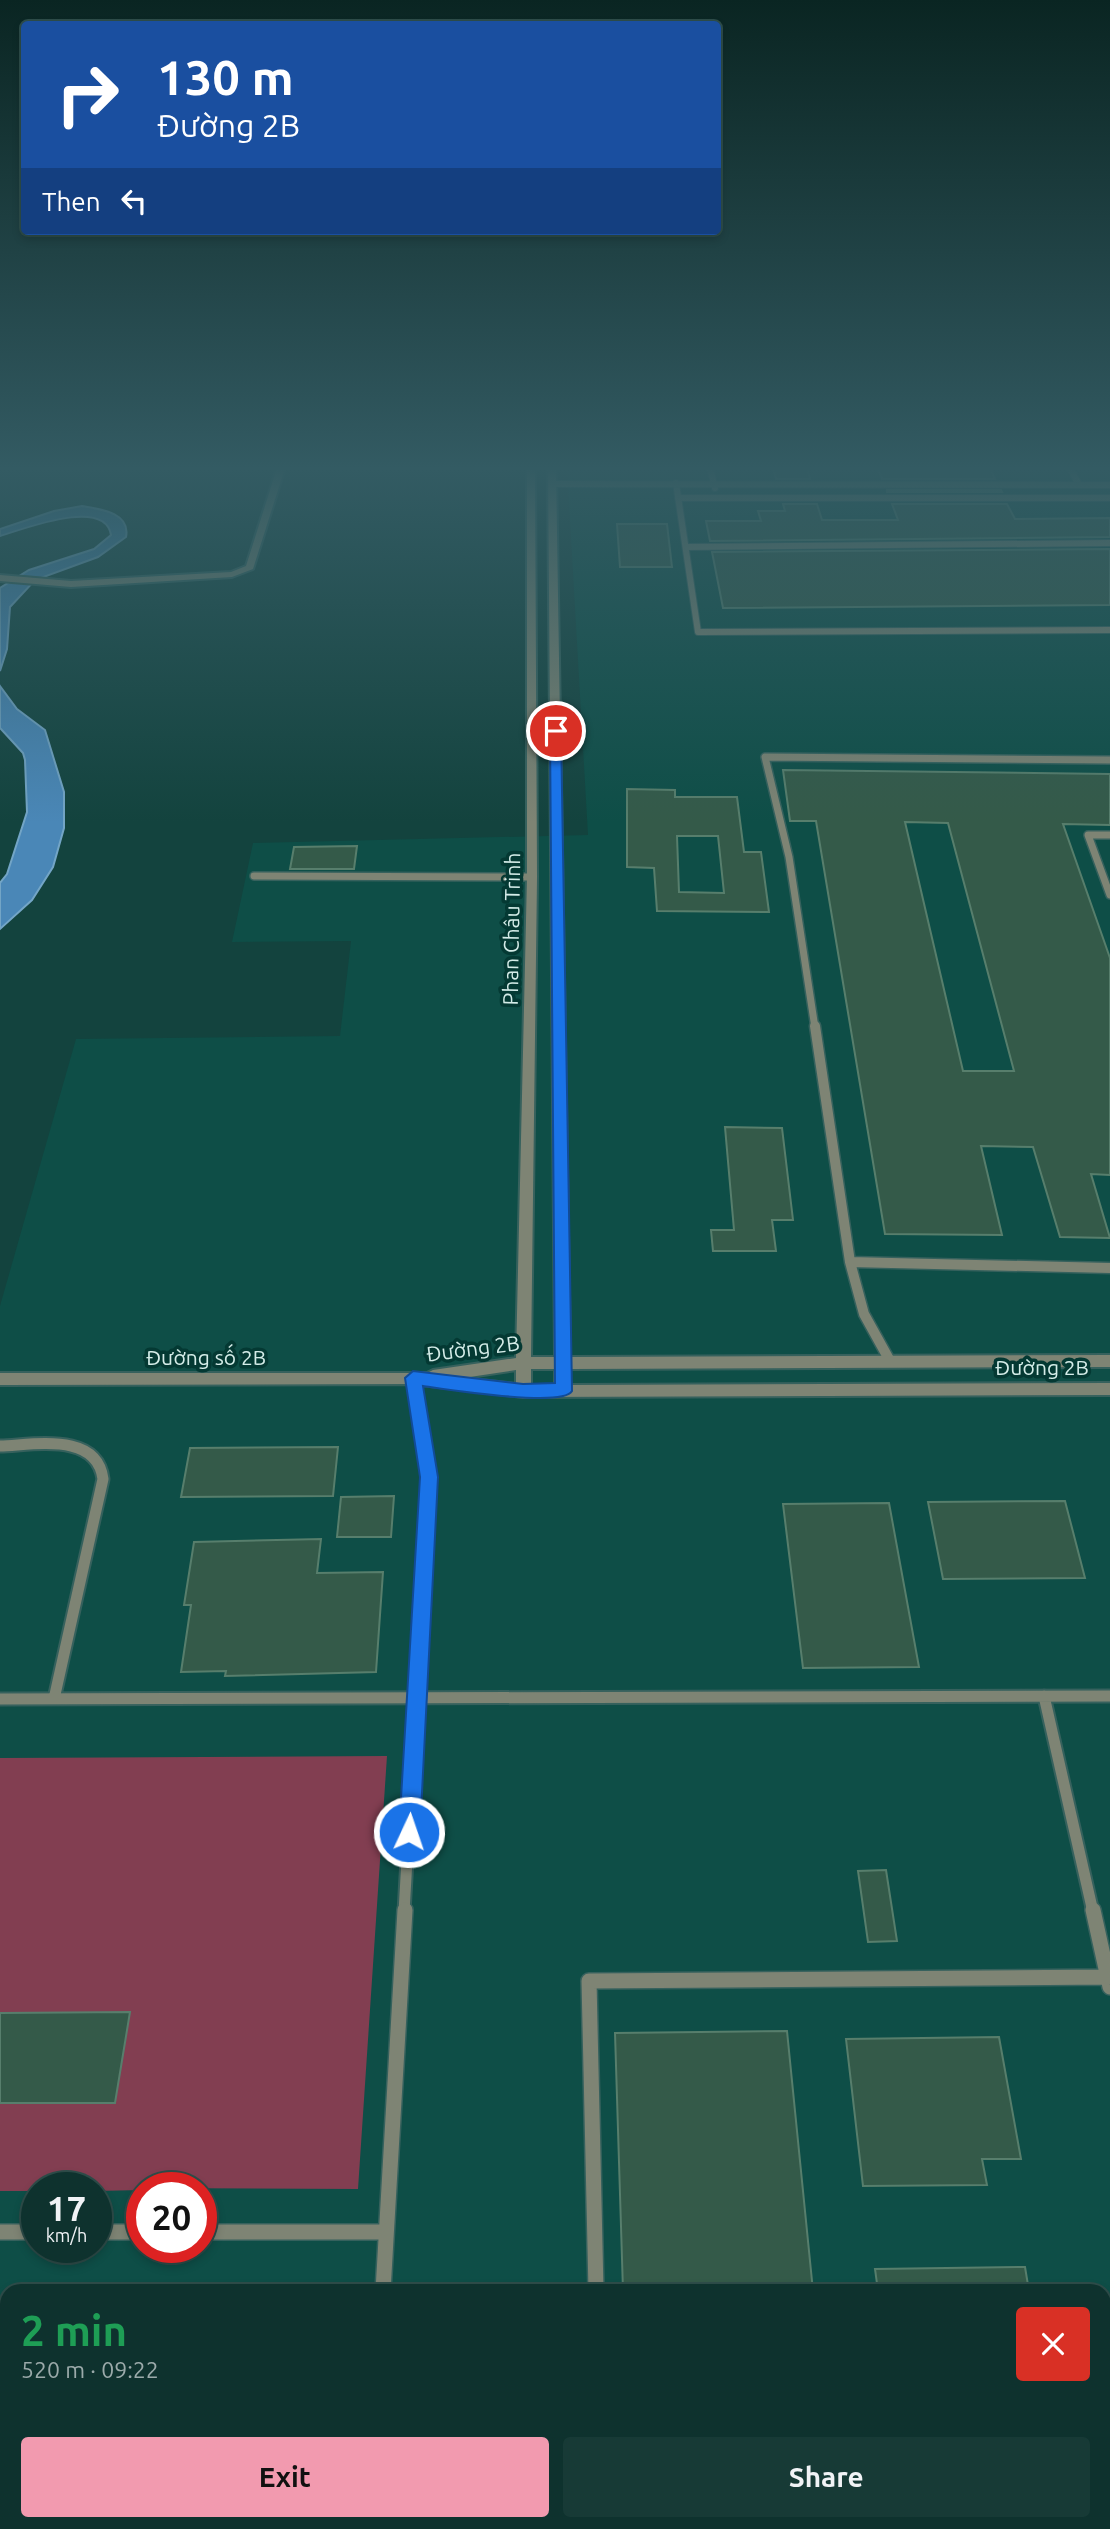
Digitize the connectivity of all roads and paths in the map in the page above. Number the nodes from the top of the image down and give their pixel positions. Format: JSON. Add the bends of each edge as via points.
{"nodes":[{"id":1,"x":531,"y":586,"type":"edge"},
{"id":2,"x":554,"y":586,"type":"edge"},
{"id":3,"x":691,"y":586,"type":"edge"},
{"id":4,"x":1110,"y":630,"type":"edge"},
{"id":5,"x":1110,"y":760,"type":"edge"},
{"id":6,"x":1110,"y":835,"type":"edge"},
{"id":7,"x":254,"y":876,"type":"dead end"},
{"id":8,"x":532,"y":877,"type":"junction"},
{"id":9,"x":1110,"y":895,"type":"edge"},
{"id":10,"x":850,"y":1262,"type":"junction"},
{"id":11,"x":1110,"y":1268,"type":"edge"},
{"id":12,"x":890,"y":1361,"type":"junction"},
{"id":13,"x":1110,"y":1361,"type":"edge"},
{"id":14,"x":524,"y":1363,"type":"junction"},
{"id":15,"x":563,"y":1363,"type":"junction"},
{"id":16,"x":413,"y":1378,"type":"junction"},
{"id":17,"x":0,"y":1379,"type":"edge"},
{"id":18,"x":1110,"y":1389,"type":"edge"},
{"id":19,"x":523,"y":1391,"type":"junction"},
{"id":20,"x":563,"y":1391,"type":"junction"},
{"id":21,"x":0,"y":1446,"type":"edge"},
{"id":22,"x":1044,"y":1696,"type":"junction"},
{"id":23,"x":1110,"y":1696,"type":"edge"},
{"id":24,"x":417,"y":1698,"type":"junction"},
{"id":25,"x":0,"y":1699,"type":"edge"},
{"id":26,"x":54,"y":1699,"type":"junction"},
{"id":27,"x":1109,"y":1982,"type":"edge"},
{"id":28,"x":0,"y":2232,"type":"edge"},
{"id":29,"x":21,"y":2232,"type":"edge"},
{"id":30,"x":217,"y":2232,"type":"edge"},
{"id":31,"x":386,"y":2232,"type":"junction"},
{"id":32,"x":383,"y":2284,"type":"edge"},
{"id":33,"x":596,"y":2284,"type":"edge"}],
"edges":[{"from":1,"to":8,"type":"street","name":"Phan Châu Trinh"},
{"from":2,"to":15,"type":"street","name":"Phan Châu Trinh"},
{"from":3,"to":4,"type":"lane","via":[[698,632]]},
{"from":5,"to":10,"type":"lane","via":[[765,757],[789,857]]},
{"from":6,"to":9,"type":"lane","via":[[1088,835]]},
{"from":7,"to":8,"type":"lane"},
{"from":8,"to":14,"type":"street","name":"Phan Châu Trinh"},
{"from":10,"to":11,"type":"lane"},
{"from":10,"to":12,"type":"lane","via":[[858,1302]]},
{"from":12,"to":13,"type":"street","name":"Đường 2B"},
{"from":12,"to":15,"type":"street","name":"Đường 2B"},
{"from":14,"to":15,"type":"street","name":"Đường 2B"},
{"from":14,"to":16,"type":"street","name":"Đường 2B"},
{"from":14,"to":19,"type":"street","name":"Phan Châu Trinh"},
{"from":15,"to":20,"type":"street","name":"Phan Châu Trinh"},
{"from":16,"to":17,"type":"street","name":"Đường số 2B"},
{"from":16,"to":19,"type":"street","name":"Đường 2B"},
{"from":16,"to":24,"type":"lane","via":[[429,1477]]},
{"from":18,"to":20,"type":"street","name":"Đường 2B"},
{"from":19,"to":20,"type":"street","name":"Đường 2B"},
{"from":21,"to":26,"type":"lane","via":[[82,1447],[95,1453],[103,1464]]},
{"from":22,"to":23,"type":"lane"},
{"from":22,"to":24,"type":"lane"},
{"from":22,"to":27,"type":"lane"},
{"from":24,"to":26,"type":"lane"},
{"from":24,"to":31,"type":"lane"},
{"from":25,"to":26,"type":"lane"},
{"from":27,"to":33,"type":"lane","via":[[589,1981]]},
{"from":28,"to":29,"type":"lane"},
{"from":30,"to":31,"type":"lane"},
{"from":31,"to":32,"type":"lane"}]}
